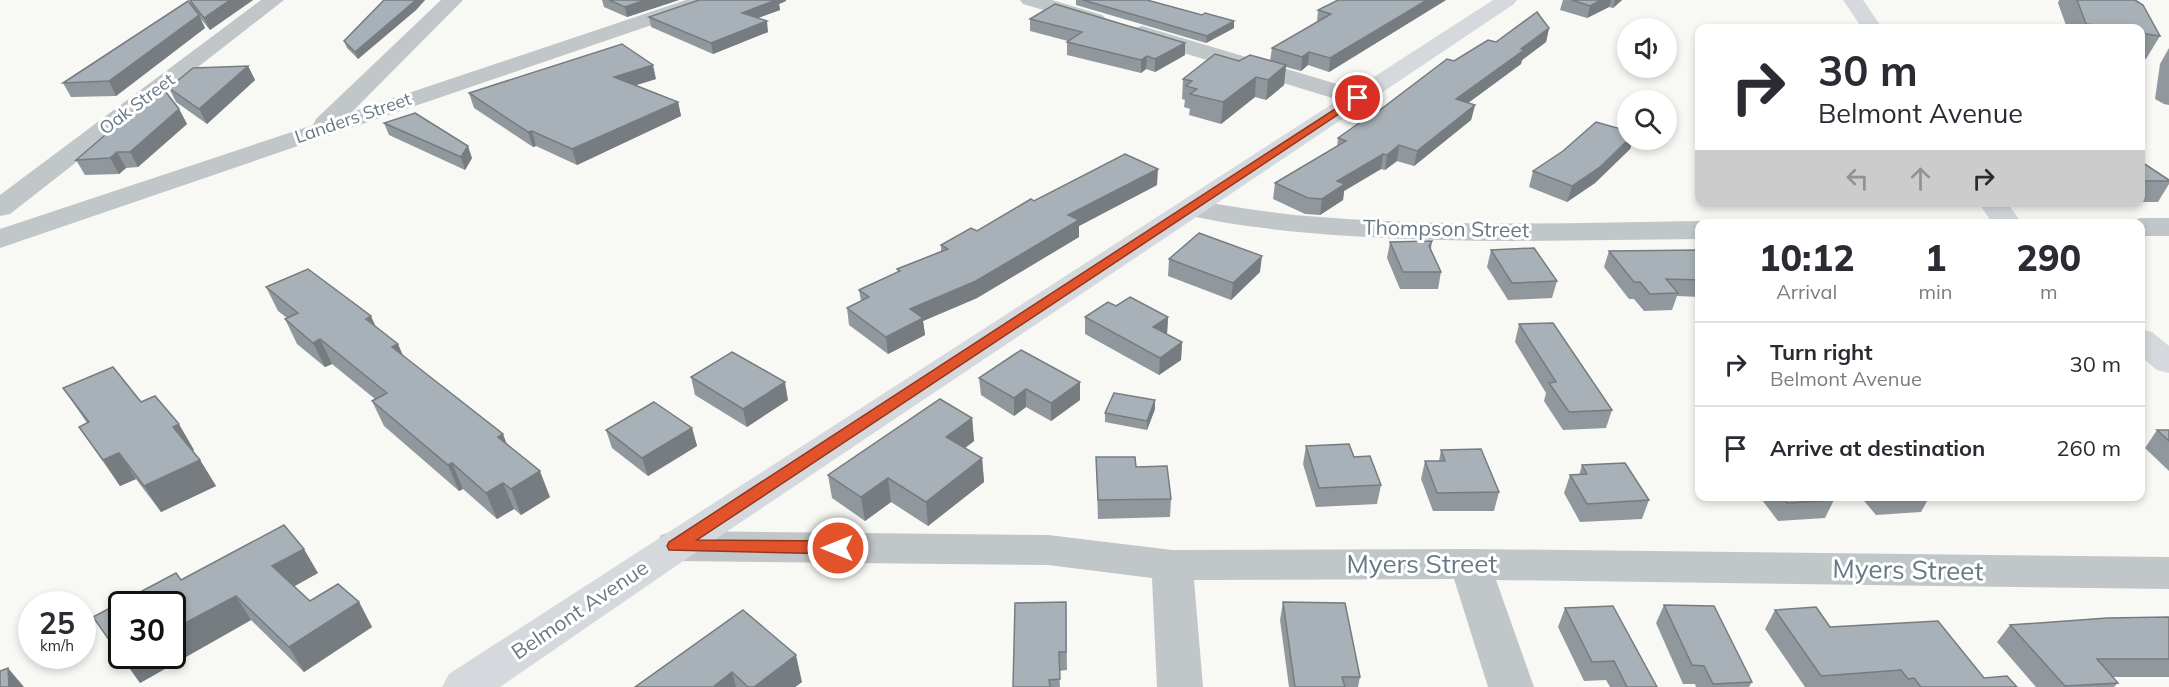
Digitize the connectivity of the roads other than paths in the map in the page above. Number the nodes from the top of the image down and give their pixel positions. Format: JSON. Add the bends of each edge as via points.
{"nodes":[{"id":1,"x":274,"y":0,"type":"edge"},
{"id":2,"x":453,"y":0,"type":"edge"},
{"id":3,"x":706,"y":0,"type":"edge"},
{"id":4,"x":1030,"y":0,"type":"edge"},
{"id":5,"x":1507,"y":0,"type":"edge"},
{"id":6,"x":1853,"y":0,"type":"edge"},
{"id":7,"x":1869,"y":24,"type":"edge"},
{"id":8,"x":1358,"y":98,"type":"junction"},
{"id":9,"x":319,"y":129,"type":"junction"},
{"id":10,"x":0,"y":208,"type":"edge"},
{"id":11,"x":1193,"y":208,"type":"junction"},
{"id":12,"x":2145,"y":227,"type":"edge"},
{"id":13,"x":2169,"y":227,"type":"edge"},
{"id":14,"x":1695,"y":230,"type":"edge"},
{"id":15,"x":0,"y":239,"type":"edge"},
{"id":16,"x":2145,"y":343,"type":"edge"},
{"id":17,"x":2169,"y":363,"type":"edge"},
{"id":18,"x":675,"y":546,"type":"junction"},
{"id":19,"x":1470,"y":564,"type":"junction"},
{"id":20,"x":1172,"y":565,"type":"junction"},
{"id":21,"x":2169,"y":573,"type":"edge"},
{"id":22,"x":465,"y":687,"type":"edge"},
{"id":23,"x":1180,"y":687,"type":"edge"},
{"id":24,"x":1511,"y":687,"type":"edge"}],
"edges":[{"from":1,"to":10,"type":"street","name":"Oak Street"},
{"from":2,"to":9,"type":"street"},
{"from":3,"to":9,"type":"street","name":"Landers Street"},
{"from":4,"to":8,"type":"street"},
{"from":5,"to":8,"type":"main road","name":"Belmont Avenue"},
{"from":6,"to":7,"type":"main road"},
{"from":8,"to":11,"type":"main road","name":"Belmont Avenue"},
{"from":9,"to":15,"type":"street","name":"Landers Street"},
{"from":11,"to":14,"type":"street","name":"Thompson Street","via":[[1282,224],[1422,231]]},
{"from":11,"to":18,"type":"main road","name":"Belmont Avenue"},
{"from":12,"to":13,"type":"street"},
{"from":16,"to":17,"type":"main road"},
{"from":18,"to":20,"type":"street","name":"Myers Street","via":[[1048,550]]},
{"from":18,"to":22,"type":"main road","name":"Belmont Avenue"},
{"from":19,"to":20,"type":"street","name":"Myers Street"},
{"from":19,"to":21,"type":"street","name":"Myers Street"},
{"from":19,"to":24,"type":"street"},
{"from":20,"to":23,"type":"street"}]}
